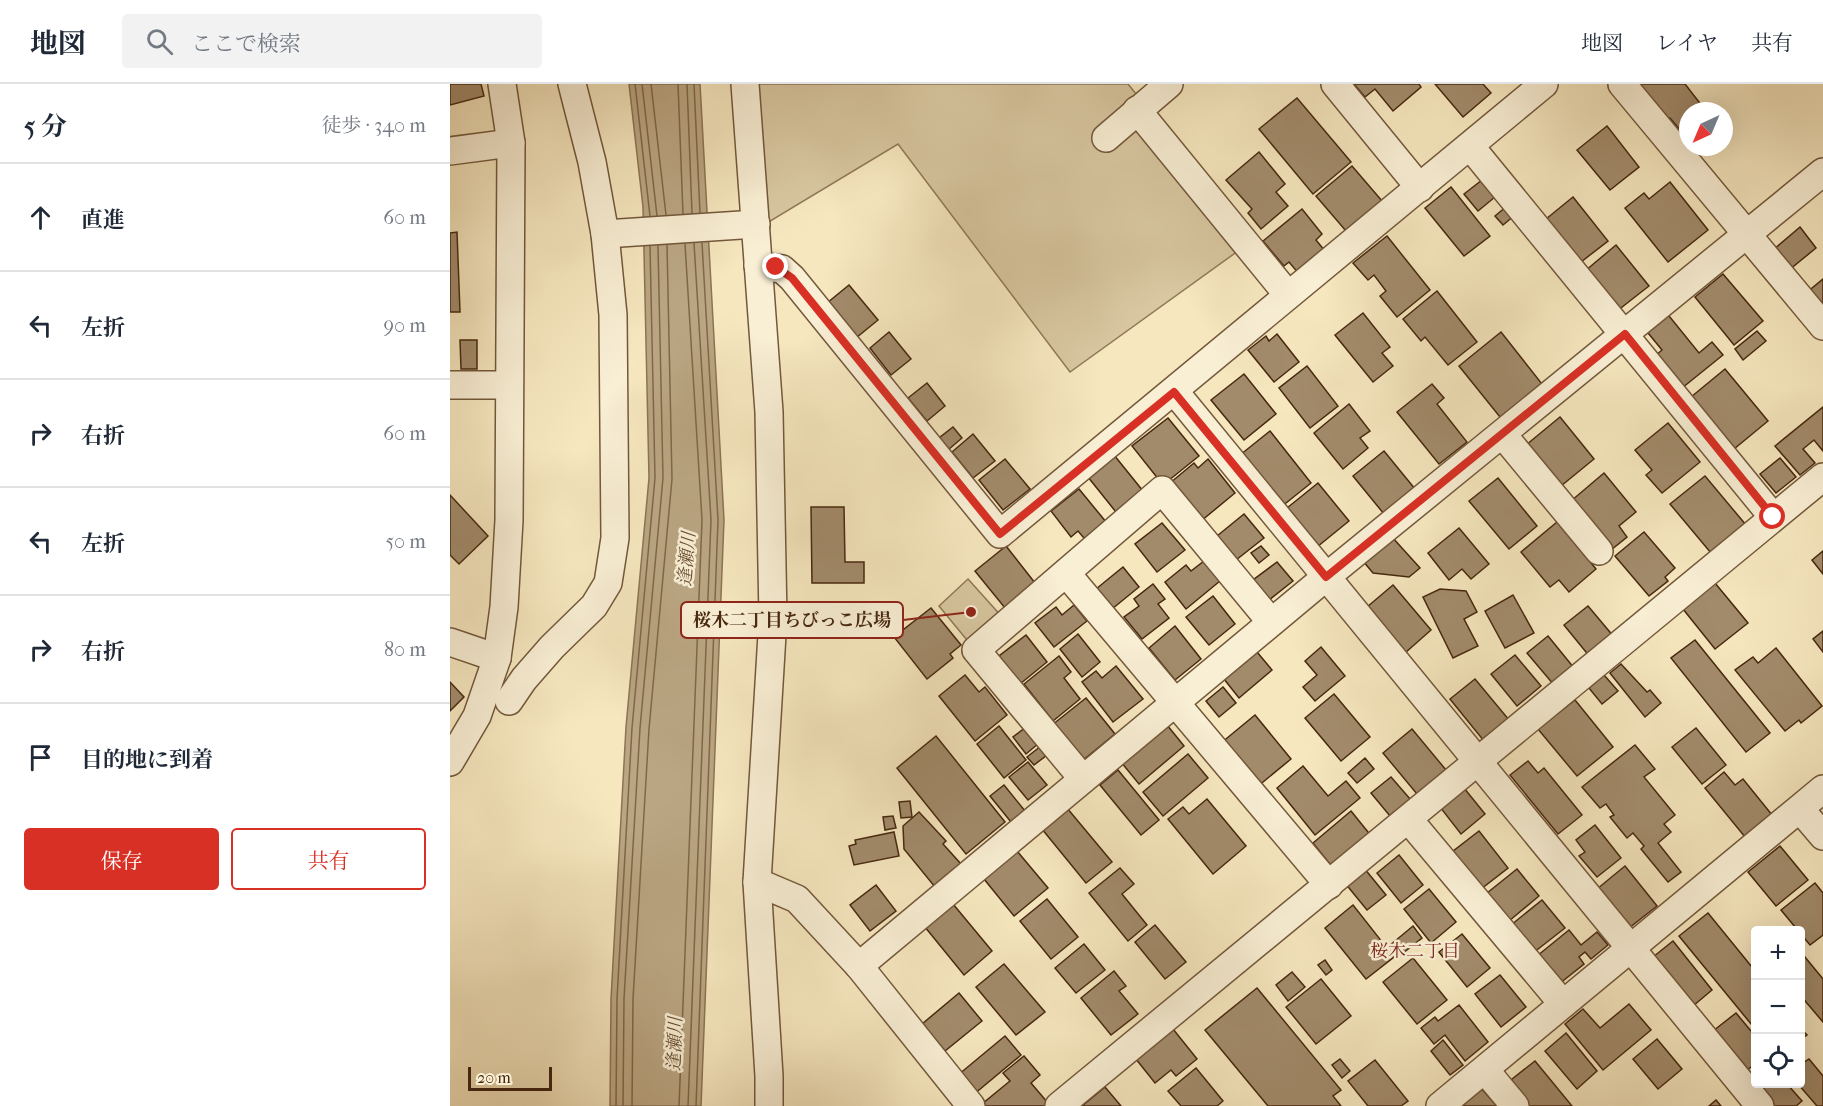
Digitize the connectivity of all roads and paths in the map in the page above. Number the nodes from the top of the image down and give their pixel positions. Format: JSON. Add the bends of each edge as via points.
{"nodes":[{"id":1,"x":502,"y":84,"type":"edge"},
{"id":2,"x":572,"y":84,"type":"edge"},
{"id":3,"x":745,"y":84,"type":"edge"},
{"id":4,"x":1169,"y":84,"type":"edge"},
{"id":5,"x":1335,"y":84,"type":"edge"},
{"id":6,"x":1544,"y":84,"type":"edge"},
{"id":7,"x":1622,"y":84,"type":"edge"},
{"id":8,"x":1137,"y":110,"type":"junction"},
{"id":9,"x":1106,"y":138,"type":"dead end"},
{"id":10,"x":511,"y":143,"type":"junction"},
{"id":11,"x":1470,"y":146,"type":"junction"},
{"id":12,"x":450,"y":151,"type":"edge"},
{"id":13,"x":1823,"y":172,"type":"edge"},
{"id":14,"x":1420,"y":188,"type":"junction"},
{"id":15,"x":748,"y":225,"type":"junction"},
{"id":16,"x":604,"y":234,"type":"junction"},
{"id":17,"x":1746,"y":235,"type":"junction"},
{"id":18,"x":758,"y":266,"type":"junction"},
{"id":19,"x":1288,"y":295,"type":"junction"},
{"id":20,"x":1823,"y":326,"type":"edge"},
{"id":21,"x":1625,"y":334,"type":"junction"},
{"id":22,"x":450,"y":385,"type":"edge"},
{"id":23,"x":508,"y":386,"type":"junction"},
{"id":24,"x":1174,"y":392,"type":"junction"},
{"id":25,"x":1503,"y":435,"type":"junction"},
{"id":26,"x":1823,"y":477,"type":"edge"},
{"id":27,"x":1773,"y":517,"type":"junction"},
{"id":28,"x":1599,"y":550,"type":"dead end"},
{"id":29,"x":1066,"y":573,"type":"junction"},
{"id":30,"x":1326,"y":577,"type":"junction"},
{"id":31,"x":1271,"y":622,"type":"junction"},
{"id":32,"x":450,"y":642,"type":"edge"},
{"id":33,"x":497,"y":658,"type":"junction"},
{"id":34,"x":509,"y":701,"type":"dead end"},
{"id":35,"x":1174,"y":703,"type":"junction"},
{"id":36,"x":450,"y":762,"type":"edge"},
{"id":37,"x":1480,"y":762,"type":"junction"},
{"id":38,"x":1083,"y":779,"type":"junction"},
{"id":39,"x":1823,"y":789,"type":"edge"},
{"id":40,"x":1800,"y":809,"type":"junction"},
{"id":41,"x":1409,"y":820,"type":"junction"},
{"id":42,"x":1823,"y":836,"type":"edge"},
{"id":43,"x":757,"y":882,"type":"junction"},
{"id":44,"x":1329,"y":885,"type":"junction"},
{"id":45,"x":1630,"y":948,"type":"junction"},
{"id":46,"x":859,"y":966,"type":"junction"},
{"id":47,"x":1563,"y":1004,"type":"junction"},
{"id":48,"x":1485,"y":1070,"type":"junction"},
{"id":49,"x":769,"y":1106,"type":"edge"},
{"id":50,"x":971,"y":1106,"type":"edge"},
{"id":51,"x":1059,"y":1106,"type":"edge"},
{"id":52,"x":1440,"y":1106,"type":"edge"},
{"id":53,"x":1515,"y":1106,"type":"edge"},
{"id":54,"x":1760,"y":1106,"type":"edge"}],
"edges":[{"from":1,"to":10,"type":"street"},
{"from":2,"to":16,"type":"street","via":[[592,162]]},
{"from":3,"to":15,"type":"street"},
{"from":4,"to":8,"type":"street"},
{"from":5,"to":14,"type":"street"},
{"from":6,"to":11,"type":"street"},
{"from":7,"to":17,"type":"street"},
{"from":8,"to":9,"type":"street"},
{"from":8,"to":19,"type":"street"},
{"from":10,"to":12,"type":"street"},
{"from":10,"to":23,"type":"street"},
{"from":11,"to":14,"type":"street"},
{"from":11,"to":21,"type":"street"},
{"from":13,"to":17,"type":"street"},
{"from":14,"to":19,"type":"street"},
{"from":15,"to":16,"type":"street"},
{"from":15,"to":18,"type":"street"},
{"from":16,"to":34,"type":"street","via":[[613,338],[615,538],[608,582],[594,606],[552,647]]},
{"from":17,"to":20,"type":"street"},
{"from":17,"to":21,"type":"street"},
{"from":18,"to":24,"type":"street","via":[[769,265],[787,273],[1000,534]]},
{"from":18,"to":43,"type":"street","via":[[769,412],[773,618]]},
{"from":19,"to":24,"type":"street"},
{"from":21,"to":25,"type":"street"},
{"from":21,"to":27,"type":"street"},
{"from":22,"to":23,"type":"street"},
{"from":23,"to":33,"type":"street","via":[[509,520]]},
{"from":24,"to":30,"type":"street"},
{"from":25,"to":28,"type":"street"},
{"from":25,"to":30,"type":"street"},
{"from":26,"to":27,"type":"street"},
{"from":27,"to":37,"type":"street"},
{"from":29,"to":31,"type":"street","via":[[1162,490]]},
{"from":29,"to":35,"type":"street"},
{"from":29,"to":38,"type":"street","via":[[976,650]]},
{"from":30,"to":31,"type":"street"},
{"from":30,"to":37,"type":"street"},
{"from":31,"to":35,"type":"street"},
{"from":32,"to":33,"type":"street"},
{"from":33,"to":36,"type":"street","via":[[477,716]]},
{"from":35,"to":38,"type":"street"},
{"from":35,"to":44,"type":"street"},
{"from":37,"to":41,"type":"street"},
{"from":37,"to":45,"type":"street"},
{"from":38,"to":46,"type":"street"},
{"from":39,"to":40,"type":"street"},
{"from":40,"to":42,"type":"street"},
{"from":40,"to":45,"type":"street"},
{"from":41,"to":44,"type":"street"},
{"from":41,"to":47,"type":"street"},
{"from":43,"to":46,"type":"street","via":[[797,899]]},
{"from":43,"to":49,"type":"street"},
{"from":44,"to":51,"type":"street"},
{"from":45,"to":47,"type":"street"},
{"from":45,"to":54,"type":"street"},
{"from":46,"to":50,"type":"street"},
{"from":47,"to":48,"type":"street"},
{"from":48,"to":52,"type":"street"},
{"from":48,"to":53,"type":"street"}]}
